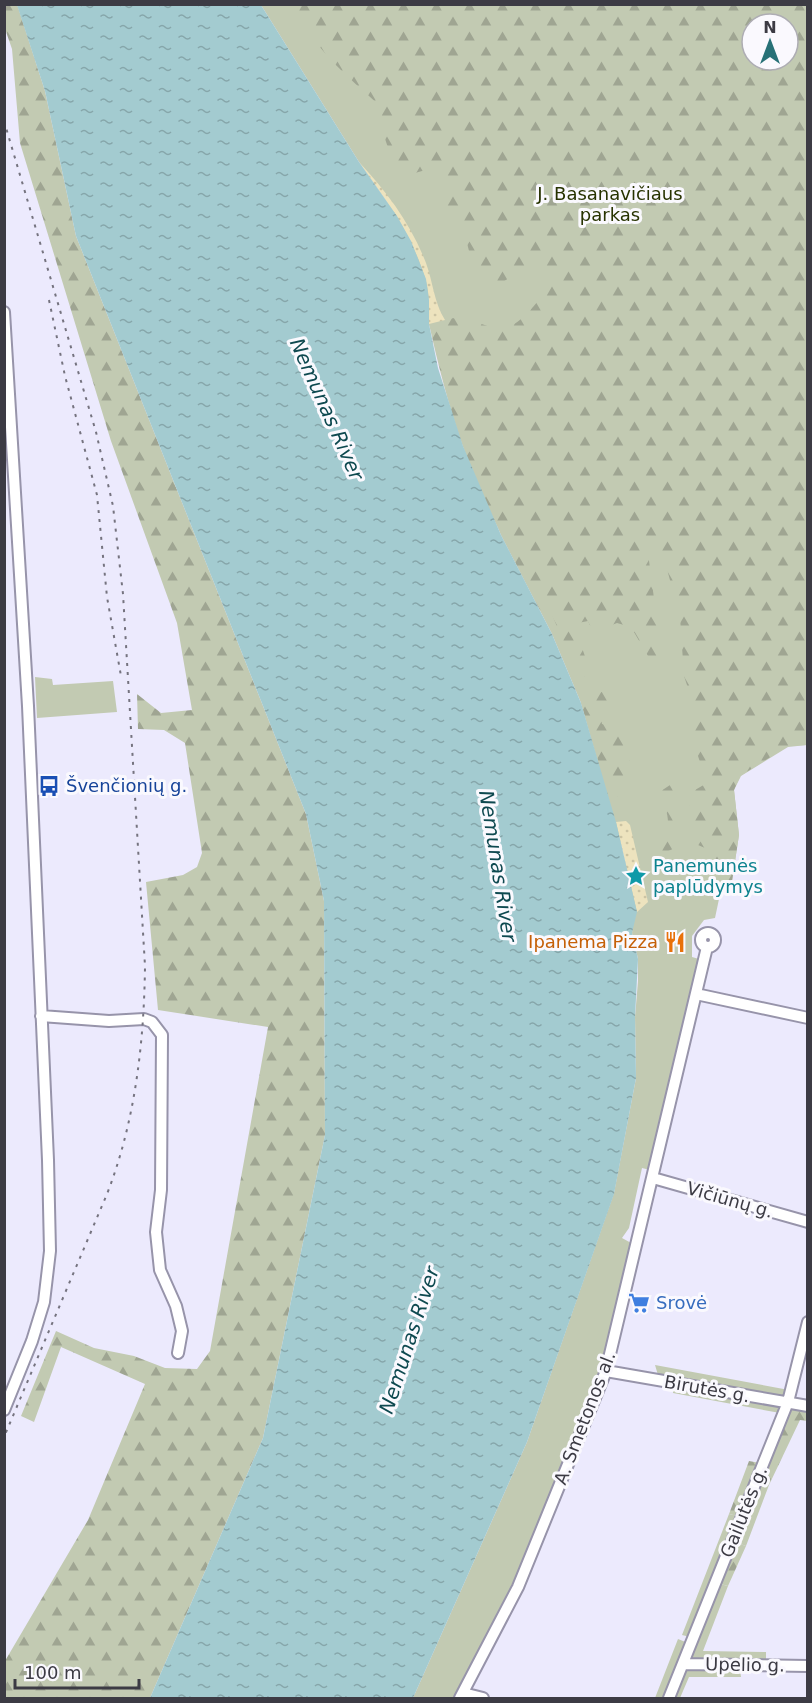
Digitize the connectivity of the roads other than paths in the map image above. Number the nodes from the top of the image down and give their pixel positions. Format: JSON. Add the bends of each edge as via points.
{"nodes":[{"id":1,"x":4,"y":312,"type":"edge"},
{"id":2,"x":707,"y":947,"type":"dead end"},
{"id":3,"x":696,"y":994,"type":"junction"},
{"id":4,"x":41,"y":1016,"type":"junction"},
{"id":5,"x":807,"y":1018,"type":"edge"},
{"id":6,"x":653,"y":1178,"type":"junction"},
{"id":7,"x":807,"y":1222,"type":"edge"},
{"id":8,"x":807,"y":1322,"type":"edge"},
{"id":9,"x":178,"y":1353,"type":"dead end"},
{"id":10,"x":606,"y":1371,"type":"junction"},
{"id":11,"x":788,"y":1402,"type":"junction"},
{"id":12,"x":807,"y":1406,"type":"edge"},
{"id":13,"x":4,"y":1410,"type":"edge"},
{"id":14,"x":683,"y":1664,"type":"junction"},
{"id":15,"x":807,"y":1666,"type":"edge"},
{"id":16,"x":461,"y":1696,"type":"edge"},
{"id":17,"x":483,"y":1698,"type":"edge"},
{"id":18,"x":669,"y":1698,"type":"edge"}],
"edges":[{"from":1,"to":4,"type":"street","via":[[25,653]]},
{"from":2,"to":3,"type":"street","name":"A. Smetonos al."},
{"from":3,"to":5,"type":"street"},
{"from":3,"to":6,"type":"street","name":"A. Smetonos al."},
{"from":4,"to":9,"type":"street","via":[[144,1019],[152,1022],[162,1035],[161,1190],[156,1232],[160,1270],[182,1331]]},
{"from":4,"to":13,"type":"street","via":[[48,1268],[44,1302],[32,1341]]},
{"from":6,"to":7,"type":"street","name":"Vičiūnų g."},
{"from":6,"to":10,"type":"street","name":"A. Smetonos al."},
{"from":8,"to":11,"type":"street","name":"Gailutės g."},
{"from":10,"to":11,"type":"street","name":"Birutės g."},
{"from":10,"to":16,"type":"street","name":"A. Smetonos al.","via":[[518,1587]]},
{"from":11,"to":12,"type":"street","name":"Birutės g."},
{"from":11,"to":14,"type":"street","name":"Gailutės g."},
{"from":14,"to":15,"type":"street","name":"Upelio g."},
{"from":14,"to":18,"type":"street","name":"Gailutės g."},
{"from":16,"to":17,"type":"street"}]}
